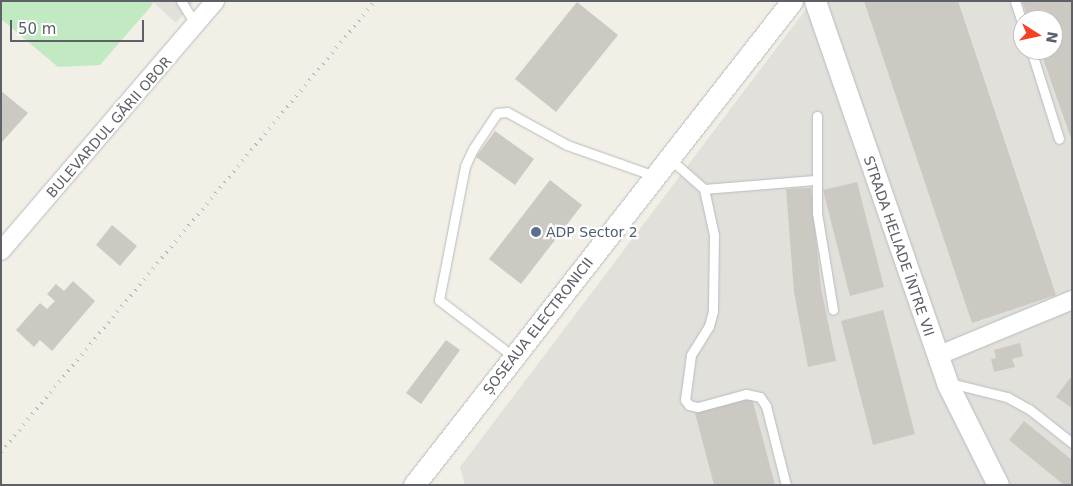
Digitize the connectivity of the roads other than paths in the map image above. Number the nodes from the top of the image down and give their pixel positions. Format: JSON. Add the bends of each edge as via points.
{"nodes":[{"id":1,"x":180,"y":1,"type":"edge"},
{"id":2,"x":215,"y":1,"type":"edge"},
{"id":3,"x":792,"y":1,"type":"edge"},
{"id":4,"x":815,"y":1,"type":"edge"},
{"id":5,"x":196,"y":25,"type":"junction"},
{"id":6,"x":1034,"y":60,"type":"edge"},
{"id":7,"x":817,"y":116,"type":"dead end"},
{"id":8,"x":1059,"y":139,"type":"dead end"},
{"id":9,"x":669,"y":158,"type":"junction"},
{"id":10,"x":655,"y":176,"type":"junction"},
{"id":11,"x":815,"y":180,"type":"junction"},
{"id":12,"x":704,"y":189,"type":"junction"},
{"id":13,"x":1,"y":251,"type":"edge"},
{"id":14,"x":1072,"y":300,"type":"edge"},
{"id":15,"x":833,"y":310,"type":"dead end"},
{"id":16,"x":937,"y":356,"type":"junction"},
{"id":17,"x":514,"y":357,"type":"junction"},
{"id":18,"x":947,"y":383,"type":"junction"},
{"id":19,"x":1072,"y":443,"type":"edge"},
{"id":20,"x":414,"y":485,"type":"edge"},
{"id":21,"x":786,"y":485,"type":"edge"},
{"id":22,"x":998,"y":485,"type":"edge"}],
"edges":[{"from":1,"to":5,"type":"lane"},
{"from":2,"to":5,"type":"street","name":"BULEVARDUL GĂRII OBOR"},
{"from":3,"to":9,"type":"street","name":"ȘOSEAUA ELECTRONICII"},
{"from":4,"to":16,"type":"street","name":"STRADA HELIADE ÎNTRE VII"},
{"from":5,"to":13,"type":"street","name":"BULEVARDUL GĂRII OBOR"},
{"from":6,"to":8,"type":"lane"},
{"from":7,"to":11,"type":"lane"},
{"from":9,"to":10,"type":"street","name":"ȘOSEAUA ELECTRONICII"},
{"from":9,"to":12,"type":"lane"},
{"from":10,"to":17,"type":"street","name":"ȘOSEAUA ELECTRONICII"},
{"from":10,"to":17,"type":"lane","via":[[567,144],[507,112],[498,113],[465,166],[439,300]]},
{"from":11,"to":12,"type":"lane"},
{"from":11,"to":15,"type":"lane","via":[[820,246]]},
{"from":12,"to":21,"type":"lane","via":[[714,236],[713,311],[709,326],[692,355],[685,400],[696,407],[746,394],[760,397],[766,406]]},
{"from":14,"to":16,"type":"street"},
{"from":16,"to":18,"type":"street","name":"STRADA HELIADE ÎNTRE VII"},
{"from":17,"to":20,"type":"street","name":"ȘOSEAUA ELECTRONICII"},
{"from":18,"to":19,"type":"lane","via":[[1007,397],[1029,409]]},
{"from":18,"to":22,"type":"street","name":"STRADA HELIADE ÎNTRE VII"}]}
